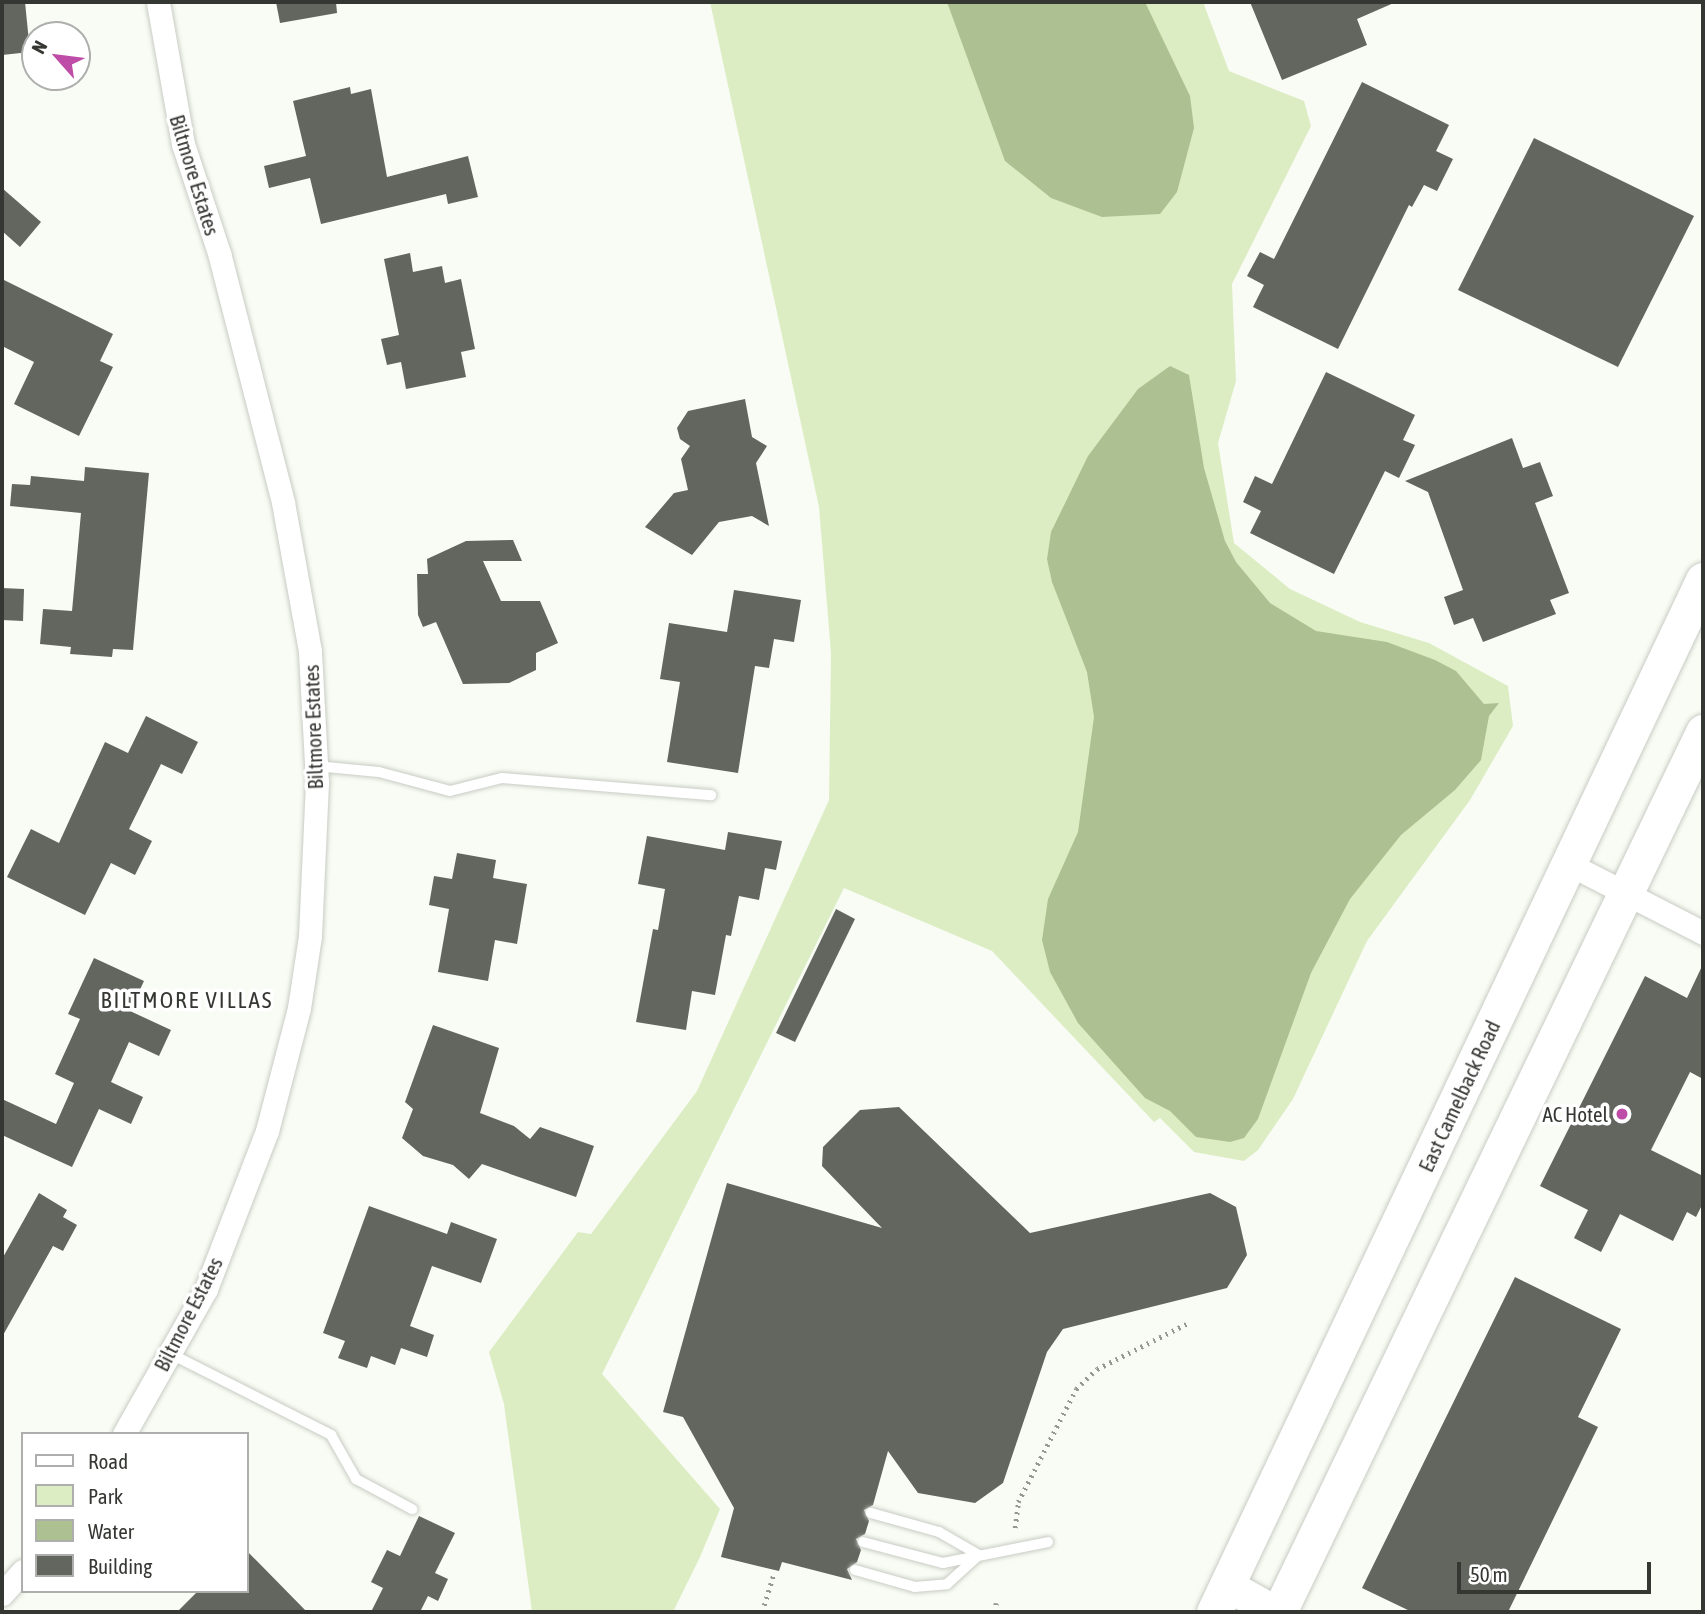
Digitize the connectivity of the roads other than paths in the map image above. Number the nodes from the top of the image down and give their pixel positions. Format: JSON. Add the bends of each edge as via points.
{"nodes":[{"id":1,"x":158,"y":2,"type":"edge"},
{"id":2,"x":1703,"y":580,"type":"edge"},
{"id":3,"x":1703,"y":732,"type":"edge"},
{"id":4,"x":316,"y":766,"type":"junction"},
{"id":5,"x":711,"y":795,"type":"dead end"},
{"id":6,"x":1569,"y":864,"type":"junction"},
{"id":7,"x":1627,"y":893,"type":"junction"},
{"id":8,"x":1703,"y":933,"type":"edge"},
{"id":9,"x":169,"y":1353,"type":"junction"},
{"id":10,"x":125,"y":1432,"type":"edge"},
{"id":11,"x":412,"y":1508,"type":"dead end"},
{"id":12,"x":871,"y":1513,"type":"dead end"},
{"id":13,"x":863,"y":1542,"type":"dead end"},
{"id":14,"x":1048,"y":1542,"type":"dead end"},
{"id":15,"x":979,"y":1555,"type":"junction"},
{"id":16,"x":855,"y":1570,"type":"dead end"},
{"id":17,"x":21,"y":1574,"type":"edge"},
{"id":18,"x":2,"y":1594,"type":"edge"},
{"id":19,"x":1220,"y":1599,"type":"edge"},
{"id":20,"x":1277,"y":1612,"type":"edge"}],
"edges":[{"from":1,"to":4,"type":"street","name":"Biltmore Estates","via":[[183,144],[223,268],[284,502],[310,650]]},
{"from":2,"to":6,"type":"main road","name":"East Camelback Road"},
{"from":3,"to":7,"type":"main road"},
{"from":4,"to":5,"type":"lane","via":[[379,772],[450,791],[502,778]]},
{"from":4,"to":9,"type":"street","name":"Biltmore Estates","via":[[310,936],[299,1008],[267,1130],[206,1289]]},
{"from":6,"to":7,"type":"street"},
{"from":6,"to":19,"type":"main road","name":"East Camelback Road"},
{"from":7,"to":8,"type":"street"},
{"from":7,"to":20,"type":"main road"},
{"from":9,"to":10,"type":"street","name":"Biltmore Estates"},
{"from":9,"to":11,"type":"lane","via":[[331,1435],[356,1479]]},
{"from":12,"to":15,"type":"lane","via":[[939,1532]]},
{"from":13,"to":15,"type":"lane","via":[[943,1563]]},
{"from":14,"to":15,"type":"lane"},
{"from":15,"to":16,"type":"lane","via":[[947,1584],[915,1587]]},
{"from":17,"to":18,"type":"street"},
{"from":19,"to":20,"type":"street"}]}
